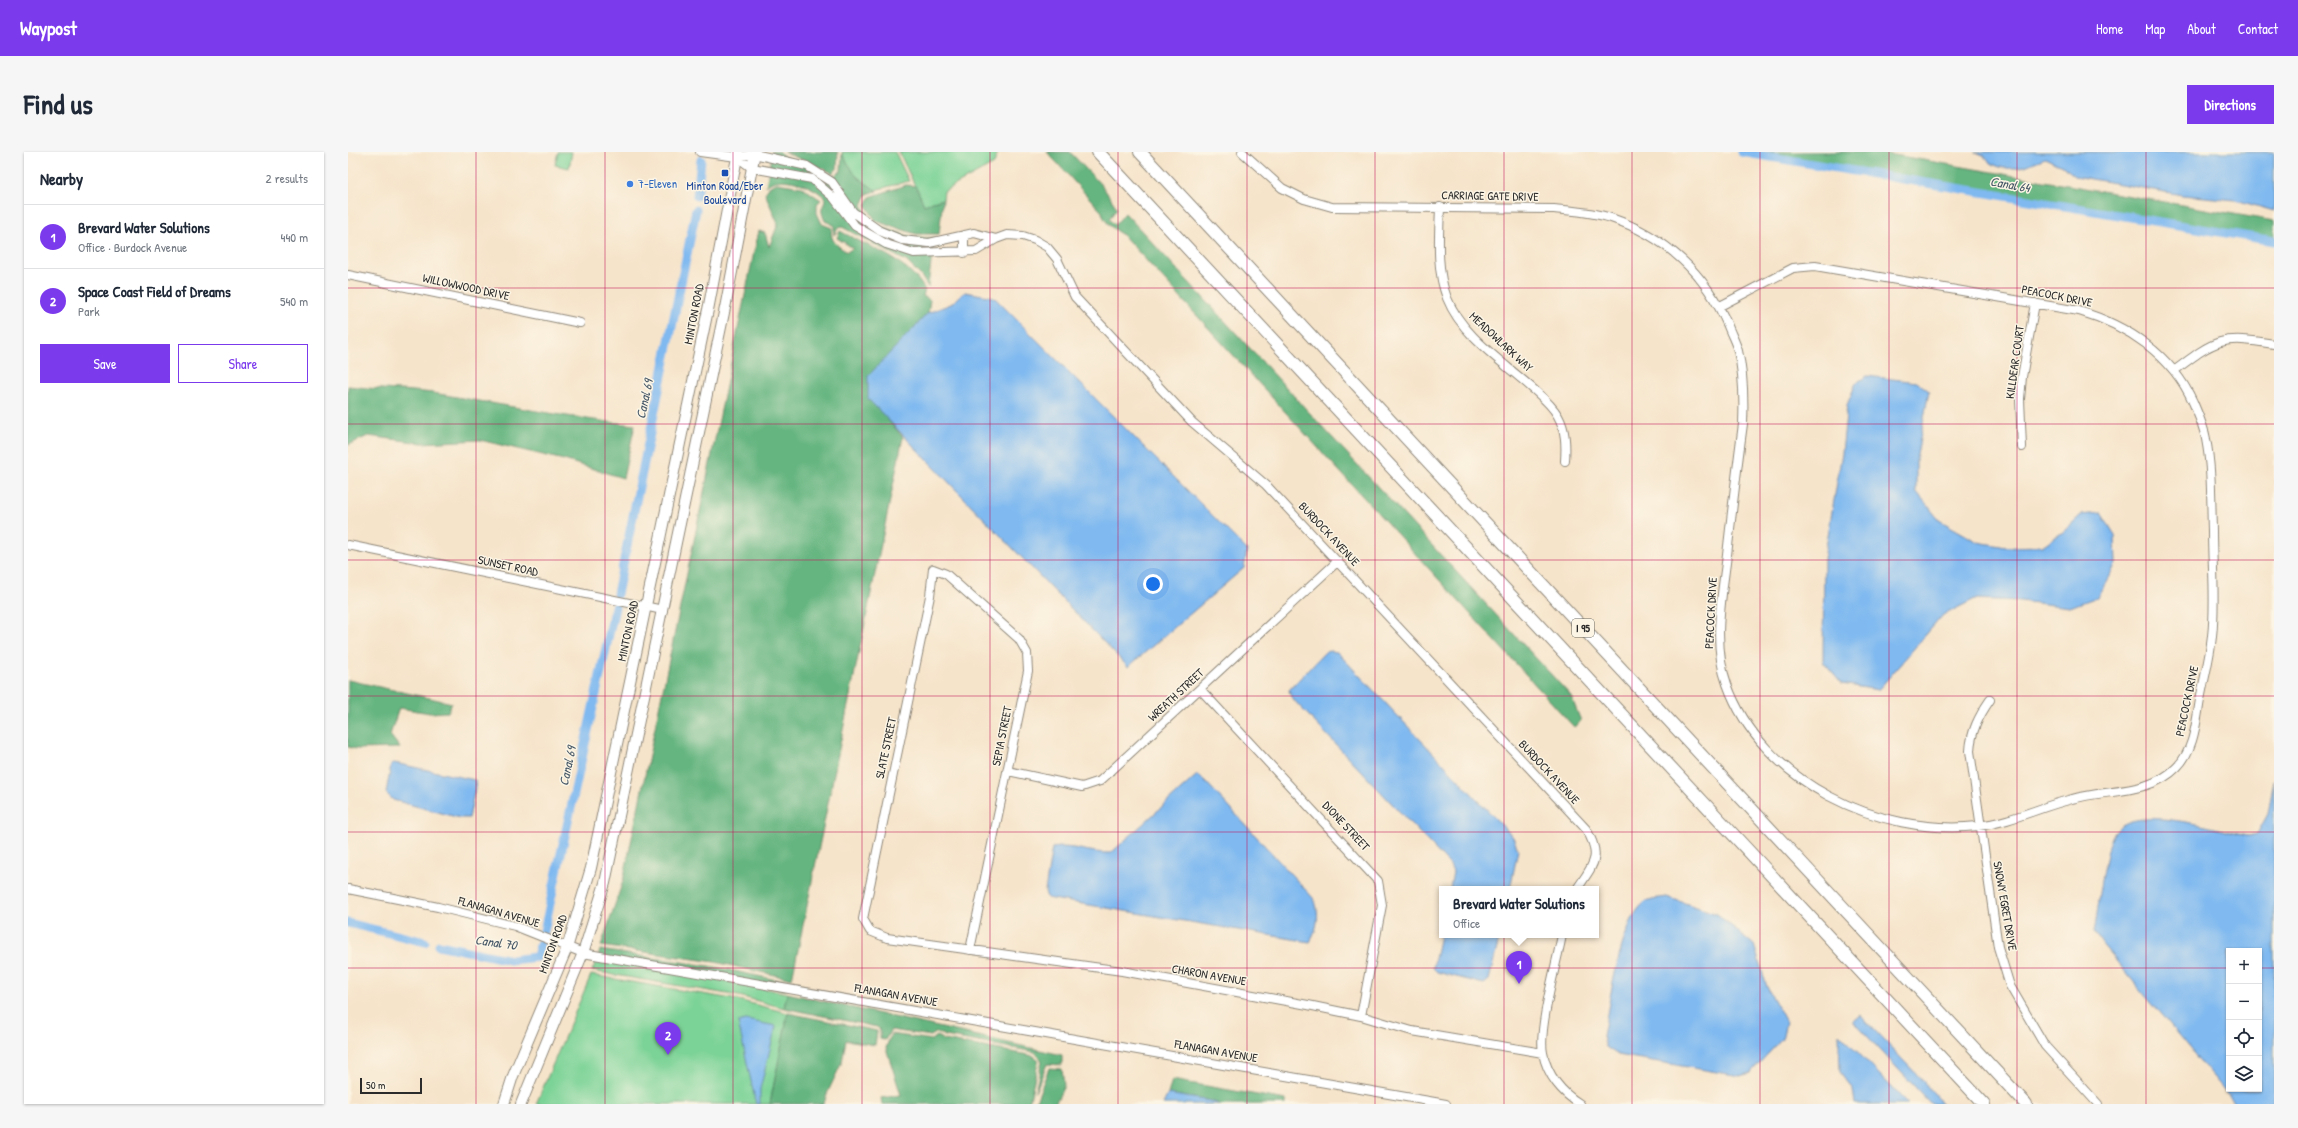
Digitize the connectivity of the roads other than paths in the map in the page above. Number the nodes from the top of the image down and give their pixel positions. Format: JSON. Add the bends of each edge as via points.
{"nodes":[{"id":1,"x":700,"y":152,"type":"edge"},
{"id":2,"x":1098,"y":152,"type":"edge"},
{"id":3,"x":1140,"y":152,"type":"edge"},
{"id":4,"x":1242,"y":152,"type":"edge"},
{"id":5,"x":754,"y":153,"type":"edge"},
{"id":6,"x":738,"y":155,"type":"edge"},
{"id":7,"x":752,"y":168,"type":"junction"},
{"id":8,"x":837,"y":196,"type":"junction"},
{"id":9,"x":1440,"y":207,"type":"junction"},
{"id":10,"x":964,"y":234,"type":"junction"},
{"id":11,"x":890,"y":236,"type":"junction"},
{"id":12,"x":996,"y":239,"type":"junction"},
{"id":13,"x":932,"y":243,"type":"junction"},
{"id":14,"x":886,"y":244,"type":"junction"},
{"id":15,"x":964,"y":252,"type":"junction"},
{"id":16,"x":936,"y":253,"type":"junction"},
{"id":17,"x":348,"y":276,"type":"edge"},
{"id":18,"x":2035,"y":303,"type":"junction"},
{"id":19,"x":1720,"y":306,"type":"junction"},
{"id":20,"x":580,"y":323,"type":"dead end"},
{"id":21,"x":2274,"y":344,"type":"edge"},
{"id":22,"x":2174,"y":371,"type":"junction"},
{"id":23,"x":2022,"y":447,"type":"dead end"},
{"id":24,"x":1565,"y":461,"type":"dead end"},
{"id":25,"x":348,"y":545,"type":"edge"},
{"id":26,"x":1338,"y":561,"type":"junction"},
{"id":27,"x":933,"y":569,"type":"joint"},
{"id":28,"x":647,"y":607,"type":"junction"},
{"id":29,"x":663,"y":610,"type":"junction"},
{"id":30,"x":1200,"y":689,"type":"junction"},
{"id":31,"x":1990,"y":700,"type":"dead end"},
{"id":32,"x":1008,"y":771,"type":"junction"},
{"id":33,"x":1980,"y":826,"type":"junction"},
{"id":34,"x":1579,"y":886,"type":"edge"},
{"id":35,"x":348,"y":889,"type":"edge"},
{"id":36,"x":870,"y":931,"type":"joint"},
{"id":37,"x":1561,"y":938,"type":"edge"},
{"id":38,"x":567,"y":948,"type":"junction"},
{"id":39,"x":970,"y":950,"type":"junction"},
{"id":40,"x":583,"y":953,"type":"junction"},
{"id":41,"x":1361,"y":1016,"type":"junction"},
{"id":42,"x":1543,"y":1053,"type":"junction"},
{"id":43,"x":504,"y":1104,"type":"edge"},
{"id":44,"x":522,"y":1104,"type":"edge"},
{"id":45,"x":1446,"y":1104,"type":"edge"},
{"id":46,"x":1580,"y":1104,"type":"edge"},
{"id":47,"x":1984,"y":1104,"type":"edge"},
{"id":48,"x":2026,"y":1104,"type":"edge"},
{"id":49,"x":2098,"y":1104,"type":"edge"}],
"edges":[{"from":1,"to":6,"type":"street"},
{"from":2,"to":47,"type":"highway","number":"I 95"},
{"from":3,"to":48,"type":"highway","number":"I 95"},
{"from":4,"to":9,"type":"street","name":"CARRIAGE GATE DRIVE","via":[[1282,188],[1304,199],[1332,207]]},
{"from":5,"to":6,"type":"street"},
{"from":5,"to":7,"type":"main road"},
{"from":5,"to":8,"type":"street","name":"BURDOCK AVENUE","via":[[807,166],[832,182]]},
{"from":6,"to":7,"type":"street"},
{"from":6,"to":28,"type":"main road","name":"MINTON ROAD"},
{"from":7,"to":8,"type":"street","name":"BURDOCK AVENUE","via":[[812,179]]},
{"from":7,"to":29,"type":"main road"},
{"from":8,"to":11,"type":"street","name":"BURDOCK AVENUE","via":[[853,212]]},
{"from":8,"to":14,"type":"street","name":"BURDOCK AVENUE","via":[[855,226]]},
{"from":9,"to":19,"type":"street","name":"CARRIAGE GATE DRIVE","via":[[1554,209],[1610,217],[1640,229],[1666,246],[1702,279]]},
{"from":9,"to":24,"type":"street","name":"MEADOWLARK WAY","via":[[1439,264],[1447,298],[1457,318],[1472,335],[1546,400],[1558,416],[1564,432]]},
{"from":10,"to":12,"type":"street","name":"BURDOCK AVENUE"},
{"from":10,"to":13,"type":"street","name":"BURDOCK AVENUE"},
{"from":10,"to":15,"type":"street"},
{"from":11,"to":13,"type":"street","name":"BURDOCK AVENUE"},
{"from":11,"to":14,"type":"street"},
{"from":12,"to":15,"type":"street","name":"BURDOCK AVENUE","via":[[976,251]]},
{"from":12,"to":26,"type":"street","name":"BURDOCK AVENUE","via":[[1023,236],[1047,247],[1057,259],[1075,297],[1192,422],[1266,485]]},
{"from":13,"to":16,"type":"street"},
{"from":14,"to":16,"type":"street","name":"BURDOCK AVENUE","via":[[914,253]]},
{"from":15,"to":16,"type":"street","name":"BURDOCK AVENUE"},
{"from":17,"to":20,"type":"street","name":"WILLOWWOOD DRIVE"},
{"from":18,"to":19,"type":"street","name":"PEACOCK DRIVE","via":[[1815,266],[1793,268]]},
{"from":18,"to":22,"type":"street","name":"PEACOCK DRIVE","via":[[2101,317],[2131,332]]},
{"from":18,"to":23,"type":"street","name":"KILLDEAR COURT","via":[[2020,399]]},
{"from":19,"to":33,"type":"street","name":"PEACOCK DRIVE","via":[[1738,350],[1744,399],[1720,609],[1719,641],[1727,685],[1738,708],[1754,733],[1783,763],[1817,790],[1842,804],[1872,816],[1909,824],[1941,827]]},
{"from":21,"to":22,"type":"street","via":[[2246,339],[2218,342],[2200,351]]},
{"from":22,"to":33,"type":"street","name":"PEACOCK DRIVE","via":[[2192,399],[2206,436],[2211,472],[2212,637],[2189,748],[2180,764],[2164,779],[2146,786],[2073,798],[2024,816]]},
{"from":25,"to":28,"type":"street","name":"SUNSET ROAD"},
{"from":26,"to":30,"type":"street","name":"WREATH STREET"},
{"from":26,"to":34,"type":"street","name":"BURDOCK AVENUE","via":[[1586,829],[1596,844],[1594,862]]},
{"from":27,"to":32,"type":"street","name":"SEPIA STREET","via":[[946,574],[1019,639],[1027,653],[1028,671]]},
{"from":27,"to":36,"type":"street","name":"SLATE STREET","via":[[930,596],[863,919]]},
{"from":28,"to":29,"type":"street","name":"SUNSET ROAD"},
{"from":28,"to":38,"type":"main road","name":"MINTON ROAD","via":[[592,868]]},
{"from":29,"to":40,"type":"main road","via":[[605,883]]},
{"from":30,"to":32,"type":"street","name":"WREATH STREET","via":[[1100,781],[1082,787]]},
{"from":30,"to":41,"type":"street","name":"DIONE STREET","via":[[1378,881],[1382,905]]},
{"from":31,"to":33,"type":"street","name":"SNOWY EGRET DRIVE","via":[[1980,715],[1971,737],[1970,751]]},
{"from":32,"to":39,"type":"street","name":"SEPIA STREET"},
{"from":33,"to":49,"type":"street","name":"SNOWY EGRET DRIVE","via":[[1998,947],[2010,986],[2045,1046]]},
{"from":35,"to":38,"type":"street","name":"FLANAGAN AVENUE","via":[[515,926]]},
{"from":36,"to":39,"type":"street","name":"CHARON AVENUE","via":[[887,938]]},
{"from":37,"to":42,"type":"street","via":[[1543,1030]]},
{"from":38,"to":40,"type":"street","name":"FLANAGAN AVENUE"},
{"from":38,"to":43,"type":"main road","name":"MINTON ROAD","via":[[513,1076]]},
{"from":39,"to":41,"type":"street","name":"CHARON AVENUE","via":[[1122,971]]},
{"from":40,"to":44,"type":"main road"},
{"from":40,"to":45,"type":"street","name":"FLANAGAN AVENUE"},
{"from":41,"to":42,"type":"street","name":"CHARON AVENUE","via":[[1412,1031]]},
{"from":42,"to":46,"type":"street","via":[[1551,1074],[1567,1096]]}]}
